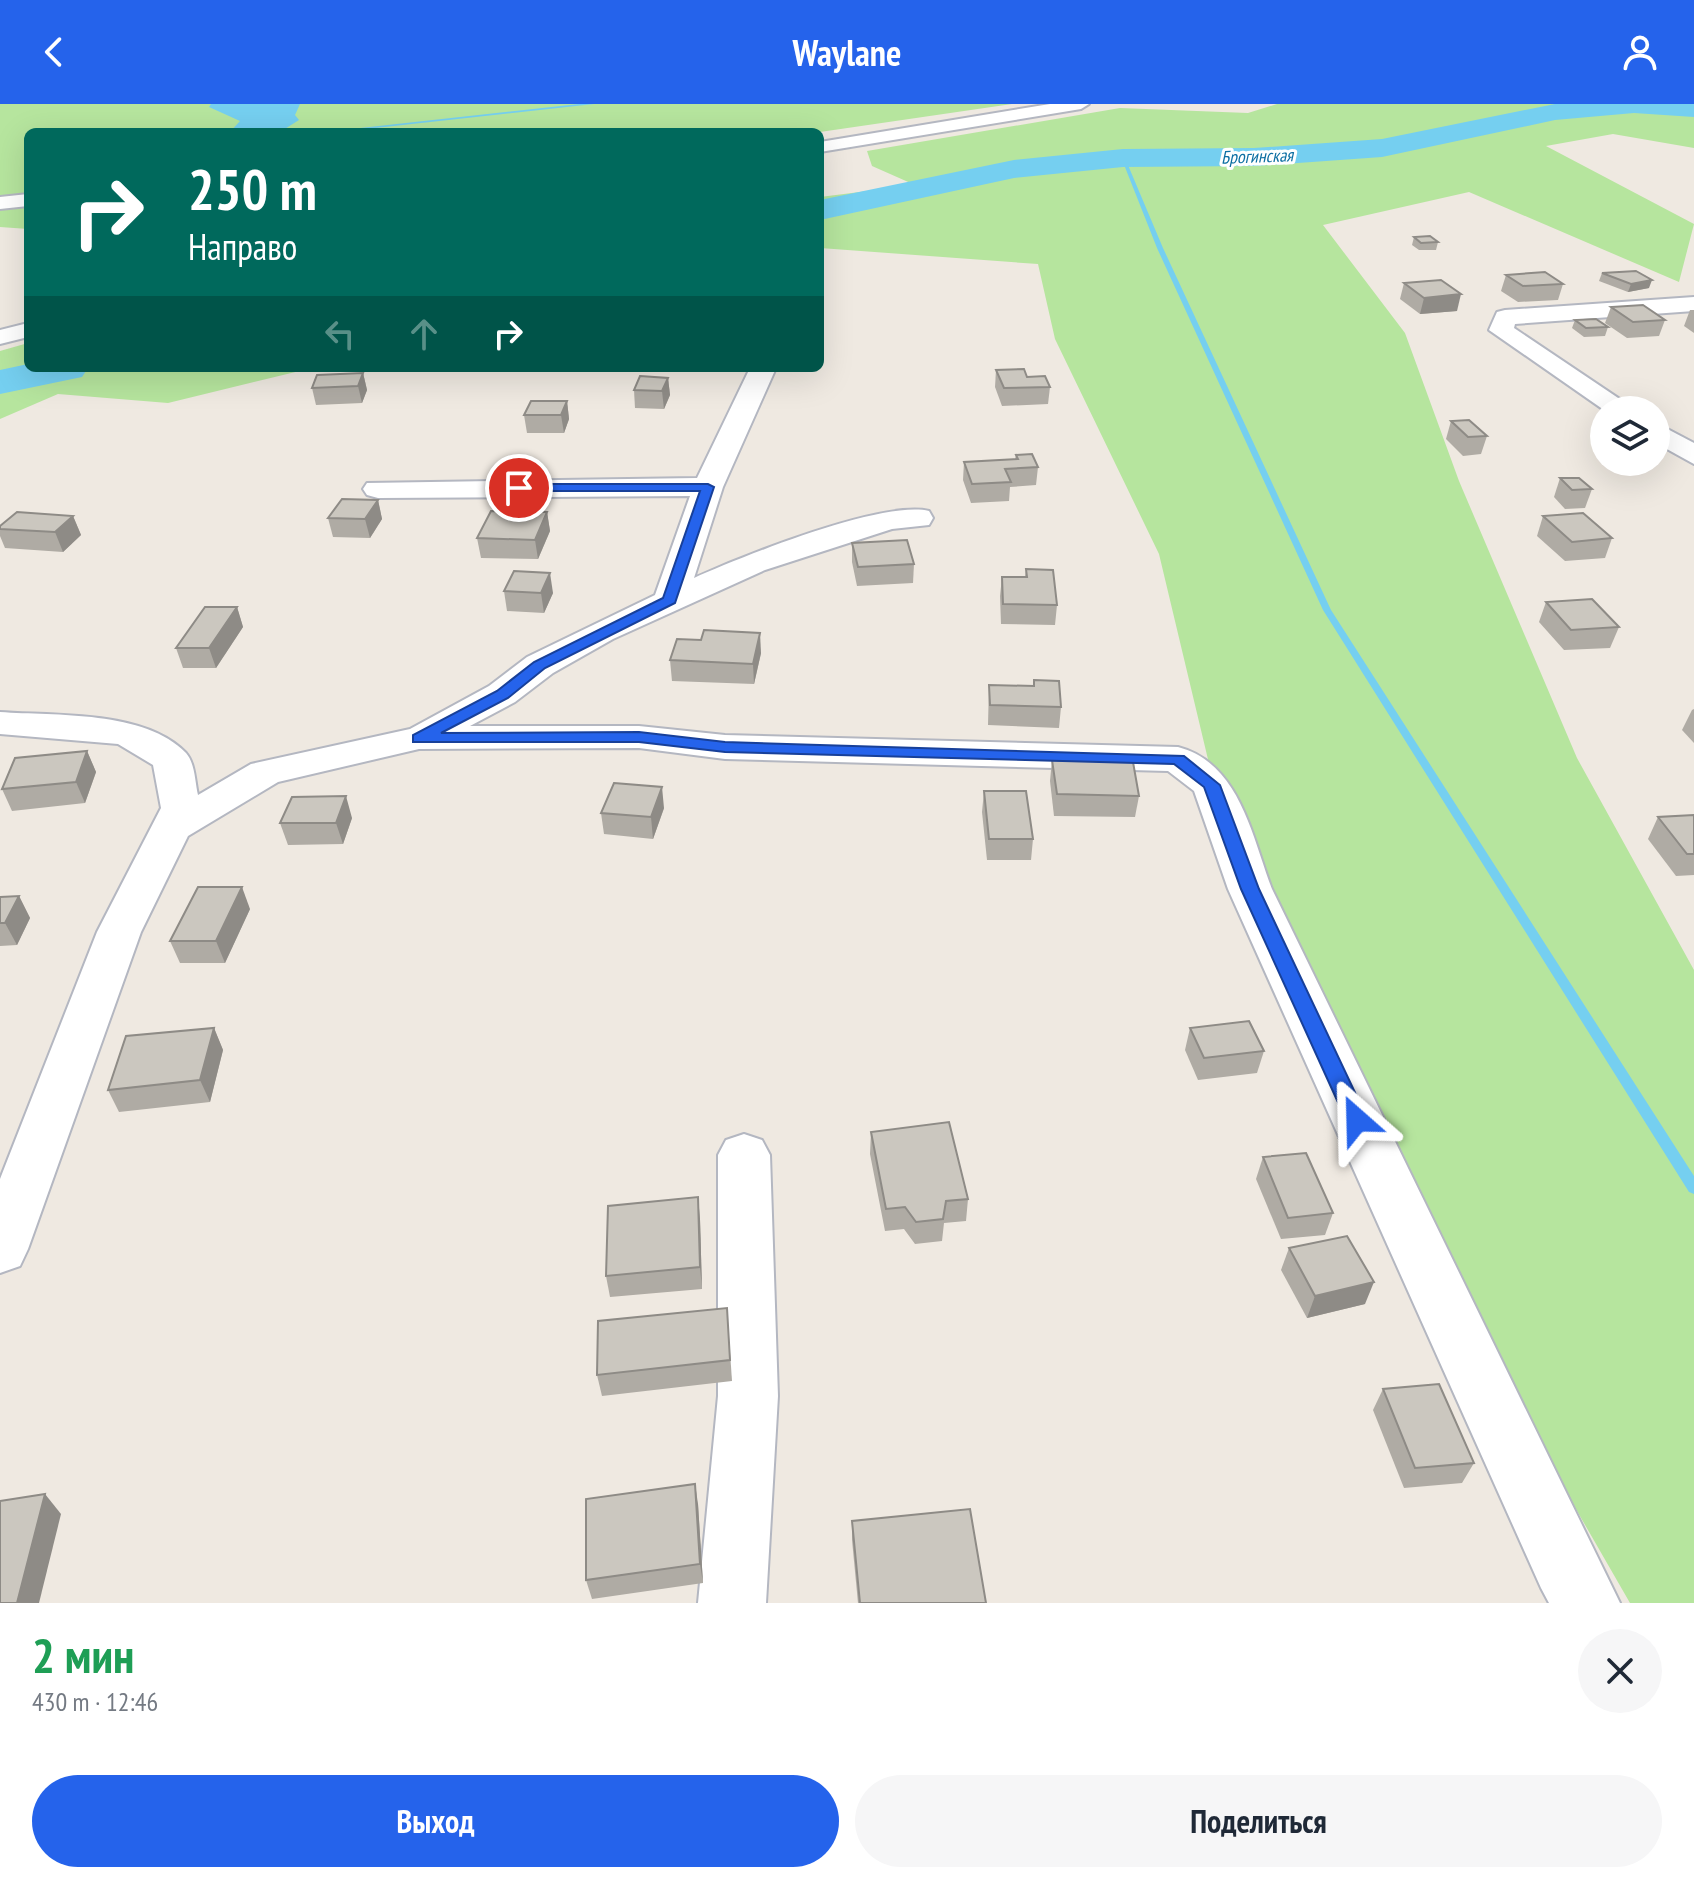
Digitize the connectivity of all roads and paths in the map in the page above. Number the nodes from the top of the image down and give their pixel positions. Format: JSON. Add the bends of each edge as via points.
{"nodes":[{"id":1,"x":1081,"y":104,"type":"edge"},
{"id":2,"x":824,"y":146,"type":"edge"},
{"id":3,"x":24,"y":200,"type":"edge"},
{"id":4,"x":0,"y":203,"type":"edge"},
{"id":5,"x":1694,"y":304,"type":"edge"},
{"id":6,"x":24,"y":331,"type":"edge"},
{"id":7,"x":0,"y":337,"type":"edge"},
{"id":8,"x":761,"y":372,"type":"edge"},
{"id":9,"x":1601,"y":396,"type":"edge"},
{"id":10,"x":1670,"y":440,"type":"edge"},
{"id":11,"x":1694,"y":455,"type":"edge"},
{"id":12,"x":708,"y":487,"type":"junction"},
{"id":13,"x":378,"y":489,"type":"dead end"},
{"id":14,"x":918,"y":518,"type":"dead end"},
{"id":15,"x":670,"y":600,"type":"junction"},
{"id":16,"x":0,"y":723,"type":"edge"},
{"id":17,"x":419,"y":738,"type":"junction"},
{"id":18,"x":171,"y":828,"type":"junction"},
{"id":19,"x":744,"y":1155,"type":"dead end"},
{"id":20,"x":0,"y":1249,"type":"edge"},
{"id":21,"x":732,"y":1603,"type":"edge"},
{"id":22,"x":1586,"y":1603,"type":"edge"}],
"edges":[{"from":1,"to":2,"type":"street"},
{"from":3,"to":4,"type":"street"},
{"from":5,"to":9,"type":"street","via":[[1505,317],[1501,330]]},
{"from":6,"to":7,"type":"street"},
{"from":8,"to":12,"type":"street"},
{"from":10,"to":11,"type":"street"},
{"from":12,"to":13,"type":"street"},
{"from":12,"to":15,"type":"street"},
{"from":14,"to":15,"type":"street","via":[[889,520],[768,558]]},
{"from":15,"to":17,"type":"street","via":[[552,658],[502,694]]},
{"from":16,"to":18,"type":"street","via":[[127,733],[171,760],[181,808]]},
{"from":17,"to":18,"type":"street","via":[[265,773]]},
{"from":17,"to":22,"type":"street","via":[[639,737],[725,747],[1178,759],[1212,785],[1256,902]]},
{"from":18,"to":20,"type":"street","via":[[119,932]]},
{"from":19,"to":21,"type":"street","via":[[748,1396]]}]}
